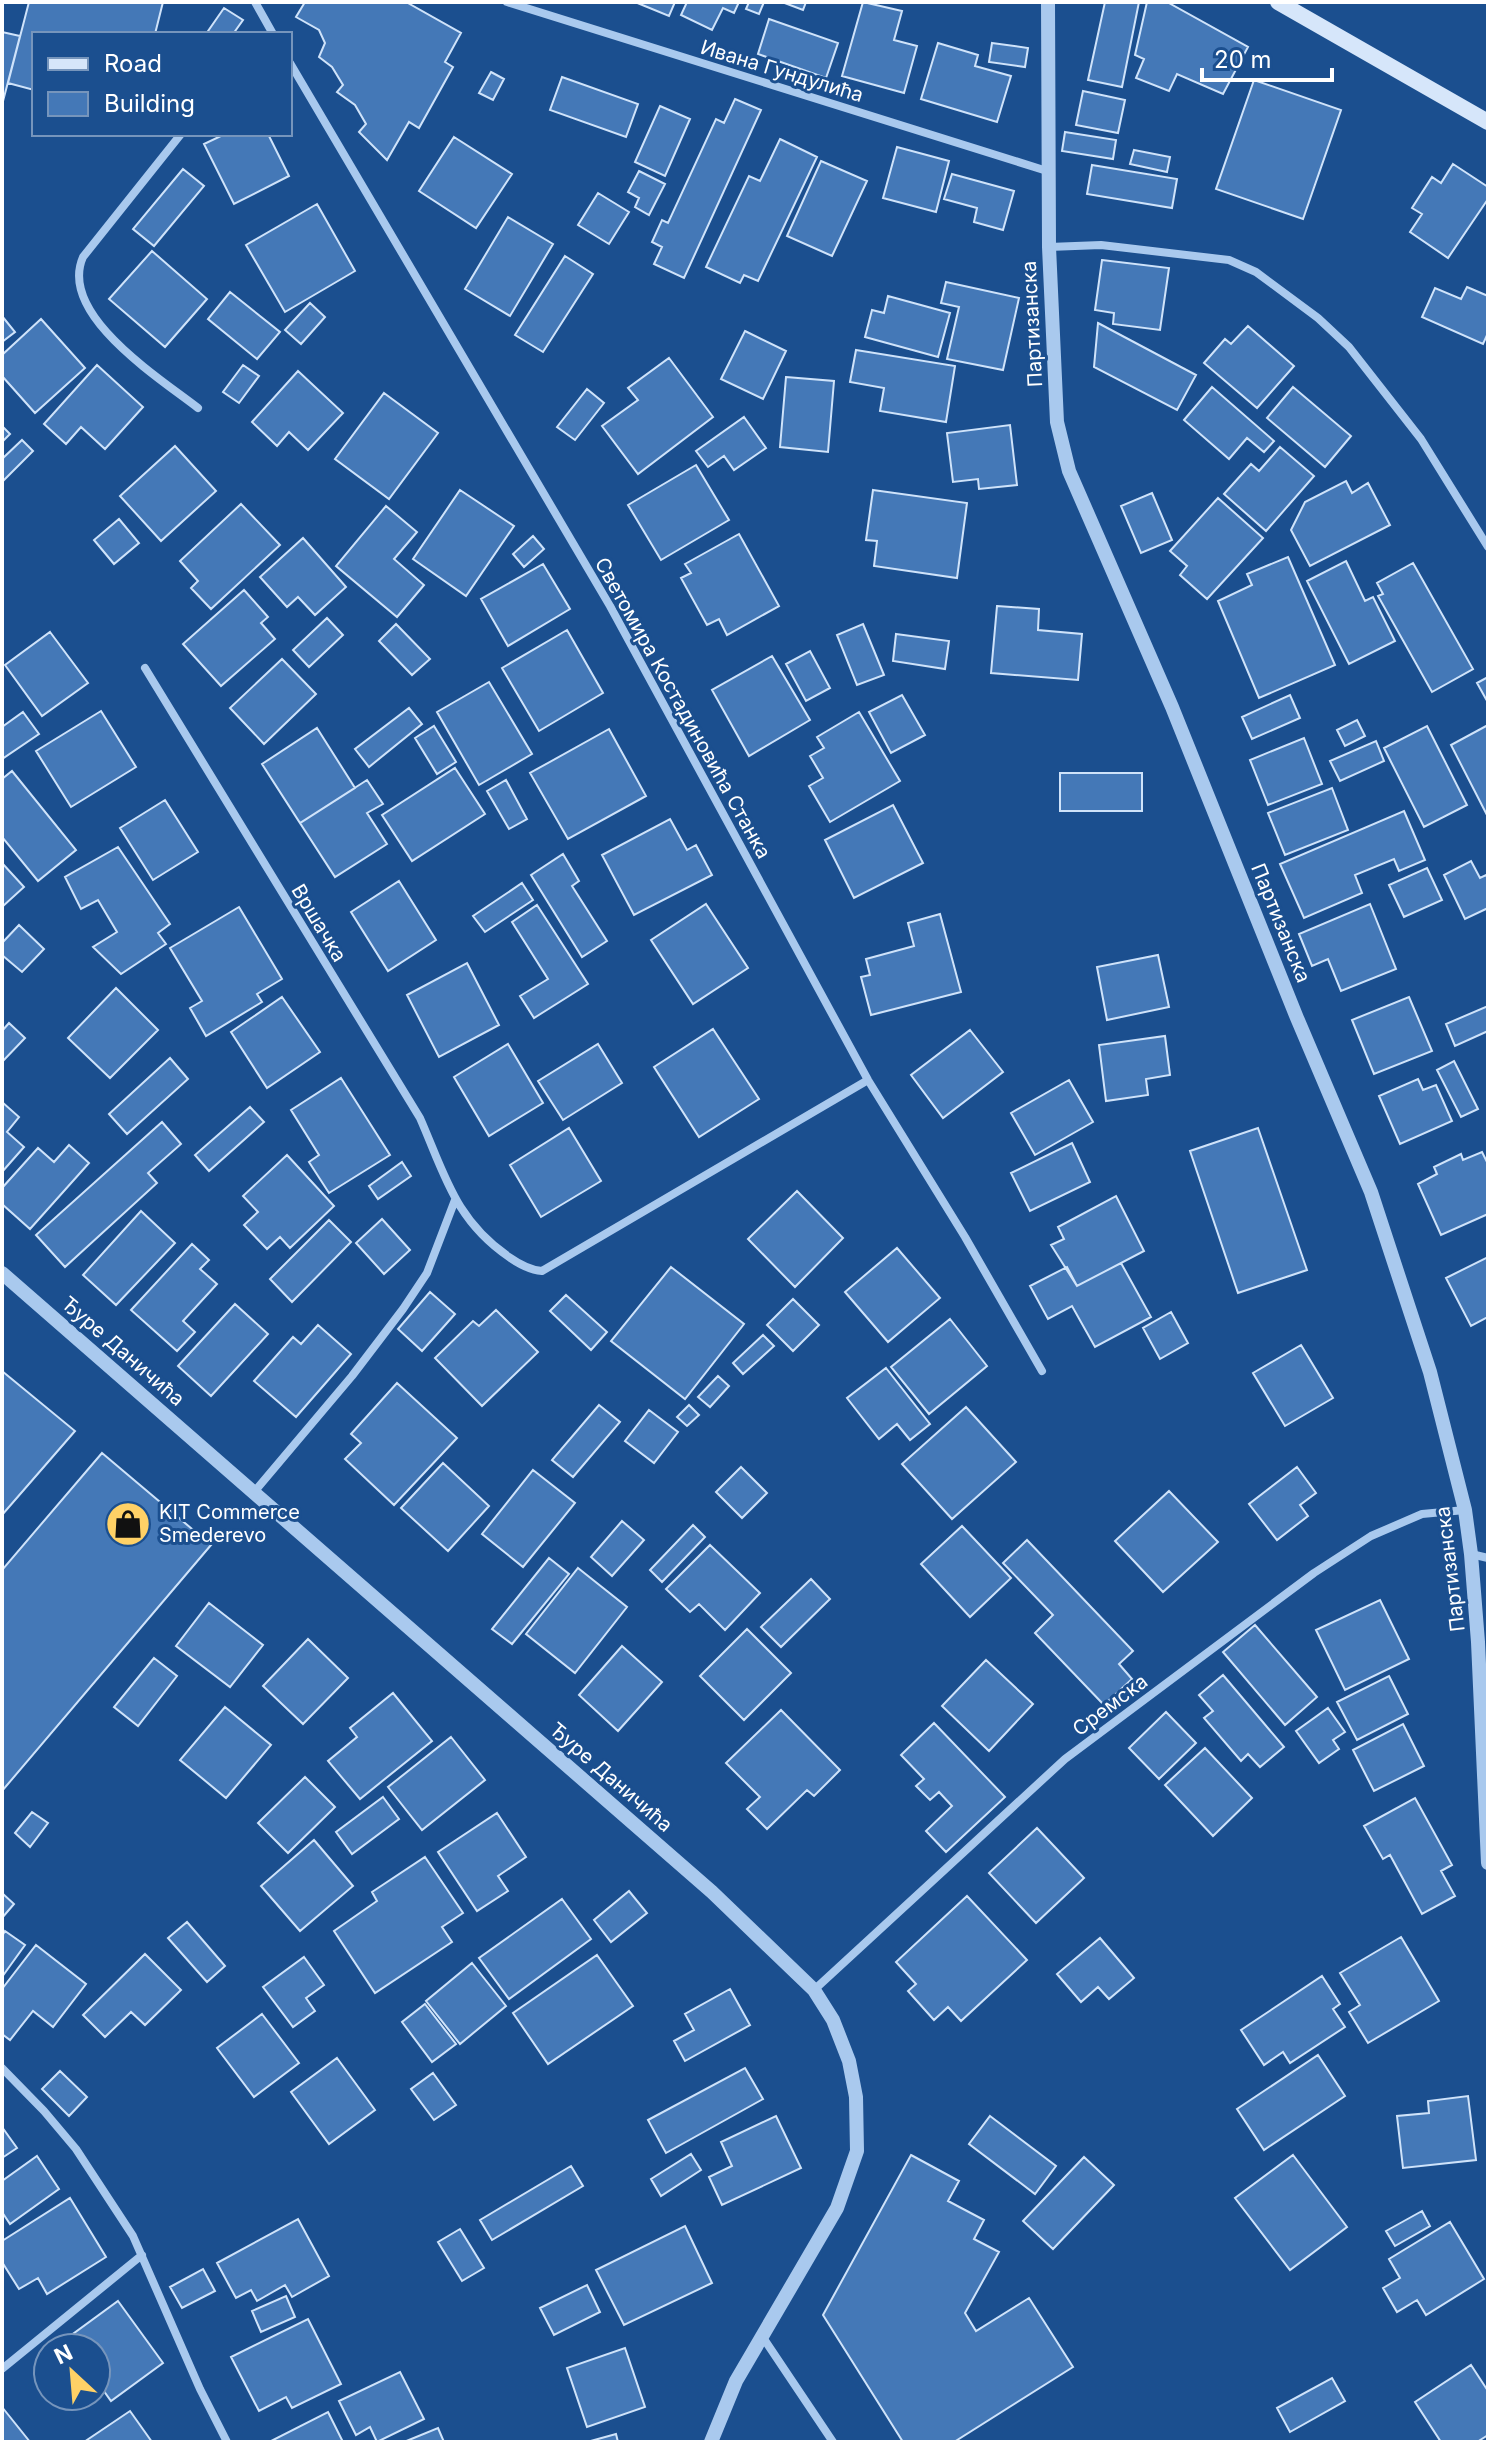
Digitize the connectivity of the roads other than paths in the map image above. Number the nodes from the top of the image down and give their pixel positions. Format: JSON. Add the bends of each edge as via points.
{"nodes":[{"id":1,"x":255,"y":2,"type":"edge"},
{"id":2,"x":507,"y":2,"type":"edge"},
{"id":3,"x":1048,"y":2,"type":"edge"},
{"id":4,"x":1278,"y":2,"type":"edge"},
{"id":5,"x":270,"y":32,"type":"edge"},
{"id":6,"x":292,"y":66,"type":"edge"},
{"id":7,"x":1488,"y":122,"type":"edge"},
{"id":8,"x":179,"y":136,"type":"edge"},
{"id":9,"x":1047,"y":171,"type":"junction"},
{"id":10,"x":1049,"y":247,"type":"junction"},
{"id":11,"x":198,"y":408,"type":"dead end"},
{"id":12,"x":1488,"y":547,"type":"edge"},
{"id":13,"x":145,"y":668,"type":"dead end"},
{"id":14,"x":868,"y":1080,"type":"junction"},
{"id":15,"x":455,"y":1200,"type":"junction"},
{"id":16,"x":2,"y":1273,"type":"edge"},
{"id":17,"x":1042,"y":1371,"type":"dead end"},
{"id":18,"x":255,"y":1491,"type":"junction"},
{"id":19,"x":1465,"y":1510,"type":"junction"},
{"id":20,"x":1471,"y":1554,"type":"junction"},
{"id":21,"x":1488,"y":1558,"type":"edge"},
{"id":22,"x":1488,"y":1863,"type":"edge"},
{"id":23,"x":814,"y":1990,"type":"junction"},
{"id":24,"x":2,"y":2068,"type":"edge"},
{"id":25,"x":142,"y":2255,"type":"junction"},
{"id":26,"x":762,"y":2336,"type":"junction"},
{"id":27,"x":2,"y":2369,"type":"edge"},
{"id":28,"x":227,"y":2442,"type":"edge"},
{"id":29,"x":711,"y":2442,"type":"edge"},
{"id":30,"x":833,"y":2442,"type":"edge"}],
"edges":[{"from":1,"to":5,"type":"street"},
{"from":2,"to":9,"type":"street","name":"Ивана Гундулића"},
{"from":3,"to":9,"type":"street","name":"Партизанска"},
{"from":4,"to":7,"type":"main road"},
{"from":6,"to":14,"type":"street","name":"Светомира Костадиновића Станка","via":[[610,606]]},
{"from":8,"to":11,"type":"street","via":[[83,257],[78,284],[97,323]]},
{"from":9,"to":10,"type":"street","name":"Партизанска"},
{"from":10,"to":12,"type":"street","via":[[1101,245],[1229,260],[1256,272],[1349,347],[1421,439]]},
{"from":10,"to":19,"type":"street","name":"Партизанска","via":[[1057,422],[1069,471],[1371,1192],[1430,1372]]},
{"from":13,"to":15,"type":"street","name":"Вршачка","via":[[420,1118]]},
{"from":14,"to":15,"type":"street","name":"Вршачка","via":[[542,1271],[531,1271],[486,1241]]},
{"from":14,"to":17,"type":"street","name":"Светомира Костадиновића Станка"},
{"from":15,"to":18,"type":"street","via":[[427,1273],[403,1309]]},
{"from":16,"to":18,"type":"street","name":"Ђуре Даничића"},
{"from":18,"to":23,"type":"street","name":"Ђуре Даничића","via":[[712,1892]]},
{"from":19,"to":20,"type":"street","name":"Партизанска"},
{"from":19,"to":23,"type":"street","name":"Сремска","via":[[1422,1514],[1371,1536],[1314,1573],[1065,1759]]},
{"from":20,"to":21,"type":"street"},
{"from":20,"to":22,"type":"street","name":"Партизанска"},
{"from":23,"to":26,"type":"street","name":"Ђуре Даничића","via":[[849,2061],[857,2151],[837,2208]]},
{"from":24,"to":25,"type":"street","via":[[76,2149]]},
{"from":25,"to":27,"type":"street"},
{"from":25,"to":28,"type":"street"},
{"from":26,"to":29,"type":"street","name":"Ђуре Даничића"},
{"from":26,"to":30,"type":"street"}]}
